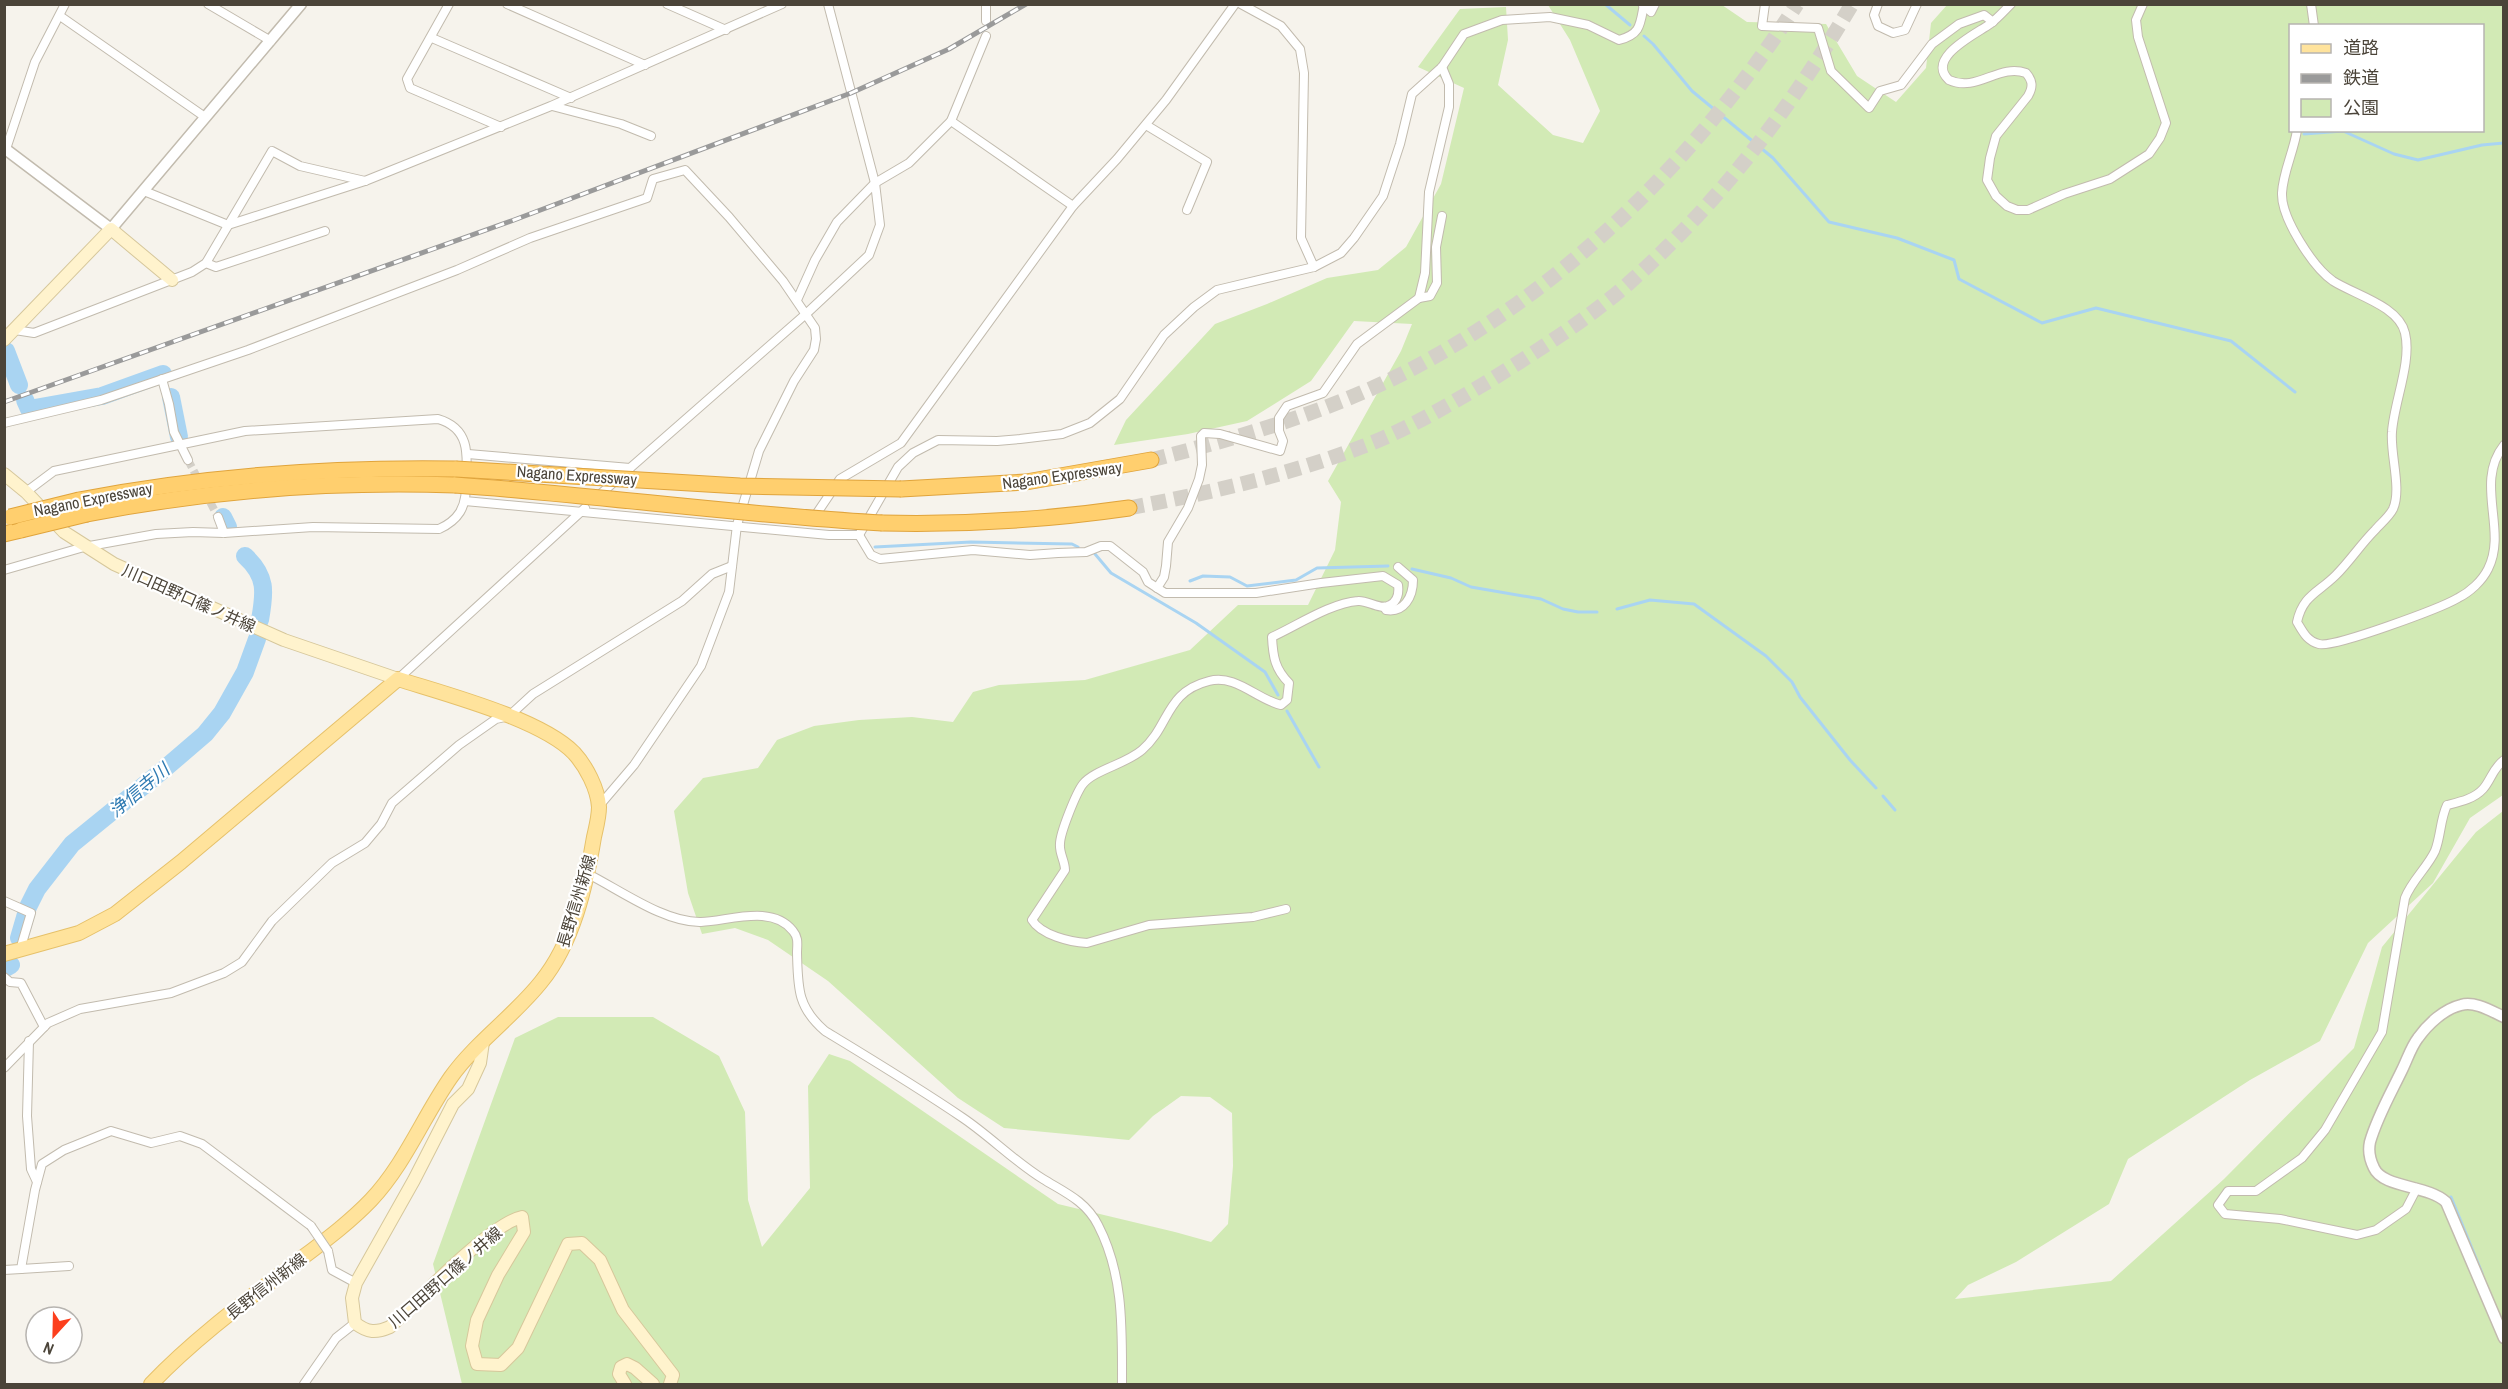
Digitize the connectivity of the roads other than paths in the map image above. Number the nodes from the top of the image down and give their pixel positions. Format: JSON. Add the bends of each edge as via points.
{"nodes":[{"id":1,"x":65,"y":4,"type":"edge"},
{"id":2,"x":208,"y":4,"type":"edge"},
{"id":3,"x":301,"y":4,"type":"edge"},
{"id":4,"x":449,"y":4,"type":"edge"},
{"id":5,"x":507,"y":4,"type":"edge"},
{"id":6,"x":667,"y":4,"type":"edge"},
{"id":7,"x":782,"y":4,"type":"edge"},
{"id":8,"x":828,"y":4,"type":"edge"},
{"id":9,"x":987,"y":4,"type":"edge"},
{"id":10,"x":1235,"y":4,"type":"edge"},
{"id":11,"x":1241,"y":4,"type":"edge"},
{"id":12,"x":1655,"y":4,"type":"edge"},
{"id":13,"x":1765,"y":4,"type":"edge"},
{"id":14,"x":1878,"y":4,"type":"edge"},
{"id":15,"x":1917,"y":4,"type":"edge"},
{"id":16,"x":2011,"y":4,"type":"edge"},
{"id":17,"x":2143,"y":4,"type":"edge"},
{"id":18,"x":2311,"y":4,"type":"edge"},
{"id":19,"x":1644,"y":5,"type":"edge"},
{"id":20,"x":60,"y":16,"type":"junction"},
{"id":21,"x":986,"y":21,"type":"dead end"},
{"id":22,"x":1993,"y":22,"type":"junction"},
{"id":23,"x":2314,"y":24,"type":"edge"},
{"id":24,"x":726,"y":30,"type":"junction"},
{"id":25,"x":986,"y":36,"type":"dead end"},
{"id":26,"x":432,"y":38,"type":"junction"},
{"id":27,"x":271,"y":41,"type":"junction"},
{"id":28,"x":645,"y":65,"type":"junction"},
{"id":29,"x":1442,"y":67,"type":"junction"},
{"id":30,"x":571,"y":98,"type":"junction"},
{"id":31,"x":551,"y":106,"type":"junction"},
{"id":32,"x":205,"y":117,"type":"junction"},
{"id":33,"x":951,"y":121,"type":"junction"},
{"id":34,"x":1146,"y":125,"type":"junction"},
{"id":35,"x":501,"y":127,"type":"junction"},
{"id":36,"x":2296,"y":132,"type":"edge"},
{"id":37,"x":651,"y":135,"type":"dead end"},
{"id":38,"x":5,"y":148,"type":"edge"},
{"id":39,"x":365,"y":181,"type":"junction"},
{"id":40,"x":875,"y":183,"type":"junction"},
{"id":41,"x":144,"y":191,"type":"junction"},
{"id":42,"x":1073,"y":206,"type":"junction"},
{"id":43,"x":1187,"y":210,"type":"dead end"},
{"id":44,"x":1442,"y":216,"type":"dead end"},
{"id":45,"x":228,"y":225,"type":"junction"},
{"id":46,"x":111,"y":229,"type":"junction"},
{"id":47,"x":325,"y":231,"type":"dead end"},
{"id":48,"x":206,"y":263,"type":"junction"},
{"id":49,"x":1314,"y":267,"type":"junction"},
{"id":50,"x":172,"y":280,"type":"junction"},
{"id":51,"x":1419,"y":298,"type":"junction"},
{"id":52,"x":797,"y":300,"type":"junction"},
{"id":53,"x":807,"y":313,"type":"junction"},
{"id":54,"x":15,"y":330,"type":"junction"},
{"id":55,"x":4,"y":340,"type":"edge"},
{"id":56,"x":162,"y":379,"type":"junction"},
{"id":57,"x":4,"y":423,"type":"edge"},
{"id":58,"x":180,"y":445,"type":"junction"},
{"id":59,"x":2504,"y":445,"type":"edge"},
{"id":60,"x":468,"y":454,"type":"junction"},
{"id":61,"x":188,"y":460,"type":"tunnel mouth"},
{"id":62,"x":1151,"y":460,"type":"tunnel mouth"},
{"id":63,"x":630,"y":468,"type":"junction"},
{"id":64,"x":4,"y":474,"type":"edge"},
{"id":65,"x":26,"y":492,"type":"junction"},
{"id":66,"x":465,"y":501,"type":"junction"},
{"id":67,"x":1129,"y":508,"type":"tunnel mouth"},
{"id":68,"x":582,"y":510,"type":"junction"},
{"id":69,"x":218,"y":517,"type":"tunnel mouth"},
{"id":70,"x":7,"y":518,"type":"edge"},
{"id":71,"x":737,"y":525,"type":"junction"},
{"id":72,"x":804,"y":532,"type":"junction"},
{"id":73,"x":224,"y":533,"type":"junction"},
{"id":74,"x":4,"y":534,"type":"edge"},
{"id":75,"x":859,"y":535,"type":"junction"},
{"id":76,"x":84,"y":547,"type":"junction"},
{"id":77,"x":732,"y":566,"type":"junction"},
{"id":78,"x":1398,"y":567,"type":"dead end"},
{"id":79,"x":4,"y":570,"type":"edge"},
{"id":80,"x":1157,"y":588,"type":"junction"},
{"id":81,"x":1384,"y":606,"type":"junction"},
{"id":82,"x":398,"y":679,"type":"junction"},
{"id":83,"x":508,"y":716,"type":"junction"},
{"id":84,"x":2504,"y":760,"type":"edge"},
{"id":85,"x":599,"y":806,"type":"junction"},
{"id":86,"x":588,"y":874,"type":"junction"},
{"id":87,"x":4,"y":901,"type":"edge"},
{"id":88,"x":1286,"y":909,"type":"dead end"},
{"id":89,"x":20,"y":950,"type":"junction"},
{"id":90,"x":4,"y":954,"type":"edge"},
{"id":91,"x":5,"y":978,"type":"edge"},
{"id":92,"x":2504,"y":1017,"type":"edge"},
{"id":93,"x":44,"y":1027,"type":"junction"},
{"id":94,"x":30,"y":1041,"type":"junction"},
{"id":95,"x":483,"y":1042,"type":"junction"},
{"id":96,"x":4,"y":1068,"type":"edge"},
{"id":97,"x":37,"y":1183,"type":"junction"},
{"id":98,"x":2417,"y":1188,"type":"junction"},
{"id":99,"x":69,"y":1266,"type":"dead end"},
{"id":100,"x":21,"y":1269,"type":"junction"},
{"id":101,"x":4,"y":1270,"type":"edge"},
{"id":102,"x":356,"y":1282,"type":"junction"},
{"id":103,"x":355,"y":1323,"type":"junction"},
{"id":104,"x":2504,"y":1338,"type":"edge"},
{"id":105,"x":151,"y":1384,"type":"edge"},
{"id":106,"x":304,"y":1384,"type":"edge"},
{"id":107,"x":625,"y":1384,"type":"edge"},
{"id":108,"x":652,"y":1384,"type":"edge"},
{"id":109,"x":670,"y":1384,"type":"edge"},
{"id":110,"x":1122,"y":1384,"type":"edge"}],
"edges":[{"from":1,"to":20,"type":"street"},
{"from":2,"to":27,"type":"street"},
{"from":3,"to":27,"type":"street"},
{"from":4,"to":26,"type":"street"},
{"from":5,"to":28,"type":"street"},
{"from":6,"to":24,"type":"street"},
{"from":7,"to":24,"type":"street"},
{"from":8,"to":40,"type":"street"},
{"from":9,"to":21,"type":"street"},
{"from":10,"to":34,"type":"street"},
{"from":11,"to":49,"type":"street","via":[[1281,26],[1300,49],[1304,73],[1301,238]]},
{"from":12,"to":19,"type":"street","via":[[1651,12]]},
{"from":13,"to":22,"type":"street","via":[[1762,26],[1818,28],[1831,71],[1869,108],[1880,91],[1901,85],[1932,44],[1959,24],[1984,15]]},
{"from":14,"to":15,"type":"street","via":[[1874,15],[1878,26],[1893,33],[1905,30]]},
{"from":16,"to":22,"type":"street"},
{"from":17,"to":22,"type":"street","via":[[2136,20],[2138,37],[2166,123],[2160,138],[2149,154],[2110,179],[2028,210],[2007,206],[1987,180],[1996,136],[2028,96],[2031,79],[2026,73],[2010,70],[1963,85],[1949,80],[1943,68],[1954,48]]},
{"from":18,"to":23,"type":"street"},
{"from":19,"to":29,"type":"street","via":[[1639,30],[1618,40],[1588,25],[1550,17],[1502,20],[1464,34]]},
{"from":20,"to":32,"type":"street"},
{"from":20,"to":38,"type":"street","via":[[35,62]]},
{"from":24,"to":28,"type":"street"},
{"from":25,"to":33,"type":"street"},
{"from":26,"to":30,"type":"street"},
{"from":26,"to":35,"type":"street","via":[[407,79],[410,88]]},
{"from":27,"to":32,"type":"street"},
{"from":28,"to":30,"type":"street"},
{"from":29,"to":49,"type":"street","via":[[1412,94],[1383,196],[1341,253]]},
{"from":29,"to":51,"type":"street","via":[[1449,84],[1449,106],[1429,192],[1425,273]]},
{"from":30,"to":31,"type":"street"},
{"from":31,"to":35,"type":"street"},
{"from":31,"to":37,"type":"street"},
{"from":32,"to":41,"type":"street"},
{"from":33,"to":40,"type":"street","via":[[909,163]]},
{"from":33,"to":42,"type":"street"},
{"from":34,"to":42,"type":"street"},
{"from":34,"to":43,"type":"street","via":[[1207,162]]},
{"from":35,"to":39,"type":"street"},
{"from":36,"to":59,"type":"street","via":[[2282,193],[2289,222],[2300,243],[2331,280],[2391,311],[2401,322],[2406,351],[2392,432],[2393,510],[2300,609],[2297,622],[2308,639],[2321,645],[2372,632],[2459,598],[2476,585],[2488,569],[2495,548],[2490,478]]},
{"from":38,"to":46,"type":"street"},
{"from":39,"to":45,"type":"street"},
{"from":39,"to":45,"type":"street","via":[[300,166],[272,151]]},
{"from":40,"to":52,"type":"street","via":[[837,222]]},
{"from":40,"to":53,"type":"street","via":[[880,225],[869,255]]},
{"from":41,"to":45,"type":"street"},
{"from":41,"to":46,"type":"street"},
{"from":42,"to":72,"type":"street","via":[[901,442],[840,479]]},
{"from":44,"to":51,"type":"street","via":[[1436,247],[1437,283],[1430,296]]},
{"from":45,"to":48,"type":"street"},
{"from":46,"to":50,"type":"main road"},
{"from":46,"to":54,"type":"main road"},
{"from":47,"to":48,"type":"street","via":[[216,267]]},
{"from":48,"to":50,"type":"street"},
{"from":49,"to":75,"type":"street","via":[[1217,290],[1164,335],[1120,399],[1090,423],[1062,434],[1020,439],[938,440],[913,453],[898,467]]},
{"from":50,"to":54,"type":"street","via":[[34,333]]},
{"from":51,"to":80,"type":"street","via":[[1356,344],[1323,393],[1287,406],[1279,418],[1283,441],[1280,452],[1220,434],[1201,436],[1199,480],[1168,542],[1167,566]]},
{"from":52,"to":53,"type":"street"},
{"from":52,"to":56,"type":"street","via":[[685,170],[653,179],[647,198],[530,238],[348,313]]},
{"from":53,"to":63,"type":"street"},
{"from":53,"to":71,"type":"street","via":[[815,328],[814,350],[759,451]]},
{"from":54,"to":55,"type":"main road"},
{"from":56,"to":57,"type":"street","via":[[101,400]]},
{"from":56,"to":58,"type":"street"},
{"from":58,"to":60,"type":"street","via":[[245,431],[438,419],[459,432]]},
{"from":58,"to":61,"type":"street"},
{"from":58,"to":65,"type":"street","via":[[54,471]]},
{"from":60,"to":63,"type":"street"},
{"from":60,"to":66,"type":"street"},
{"from":62,"to":70,"type":"highway","name":"Nagano Expressway","bridge":true,"via":[[1026,482],[901,489],[740,486],[456,469],[356,469],[156,486]]},
{"from":63,"to":68,"type":"street"},
{"from":64,"to":65,"type":"main road","name":"川口田野口篠ノ井線"},
{"from":65,"to":76,"type":"main road","name":"川口田野口篠ノ井線"},
{"from":66,"to":68,"type":"street"},
{"from":66,"to":73,"type":"street","via":[[459,514],[439,529],[313,527]]},
{"from":67,"to":74,"type":"highway","name":"Nagano Expressway","bridge":true,"via":[[1006,522],[882,523],[455,485],[366,484],[159,501]]},
{"from":68,"to":71,"type":"street"},
{"from":68,"to":82,"type":"street"},
{"from":69,"to":73,"type":"street"},
{"from":71,"to":72,"type":"street"},
{"from":71,"to":77,"type":"street"},
{"from":72,"to":75,"type":"street"},
{"from":73,"to":76,"type":"street","via":[[156,534]]},
{"from":75,"to":80,"type":"street","via":[[872,555],[880,559],[974,550],[1030,555],[1086,552],[1110,546]]},
{"from":76,"to":79,"type":"street"},
{"from":76,"to":82,"type":"main road","name":"川口田野口篠ノ井線","via":[[284,640]]},
{"from":77,"to":83,"type":"street","via":[[712,574],[682,601],[533,694]]},
{"from":77,"to":85,"type":"street","via":[[729,592],[701,666],[634,765]]},
{"from":78,"to":81,"type":"street","via":[[1413,580],[1408,600],[1400,610],[1386,610]]},
{"from":80,"to":81,"type":"street","via":[[1165,593],[1256,593],[1383,576],[1398,585],[1399,591],[1390,606]]},
{"from":81,"to":88,"type":"street","via":[[1362,600],[1344,603],[1272,637],[1273,658],[1289,683],[1287,700],[1281,705],[1232,681],[1211,680],[1177,698],[1143,750],[1082,785],[1059,844],[1065,870],[1032,920],[1053,934],[1087,942],[1149,925],[1253,917]]},
{"from":82,"to":83,"type":"main road","name":"長野信州新線"},
{"from":82,"to":89,"type":"main road","via":[[115,914],[79,933]]},
{"from":83,"to":85,"type":"main road","name":"長野信州新線","via":[[561,742],[574,753],[592,784]]},
{"from":83,"to":93,"type":"street","via":[[482,728],[392,803],[365,843],[332,862],[272,921],[242,962],[171,993],[80,1009]]},
{"from":84,"to":98,"type":"street","via":[[2482,790],[2447,805],[2442,815],[2435,850],[2405,898],[2382,1032],[2325,1130],[2302,1158],[2256,1191],[2228,1191],[2218,1205],[2225,1214],[2280,1219],[2357,1235],[2376,1230],[2406,1209]]},
{"from":85,"to":86,"type":"main road","name":"長野信州新線"},
{"from":86,"to":95,"type":"main road","name":"長野信州新線","via":[[557,961]]},
{"from":86,"to":110,"type":"street","via":[[645,906],[688,921],[759,917],[787,925],[797,939],[797,985],[811,1019],[964,1119],[1042,1179],[1079,1201],[1097,1223],[1113,1259],[1120,1292]]},
{"from":87,"to":89,"type":"street","via":[[31,914]]},
{"from":89,"to":90,"type":"main road"},
{"from":91,"to":93,"type":"street","via":[[21,983]]},
{"from":92,"to":98,"type":"street","via":[[2463,1004],[2432,1022],[2416,1040],[2370,1143],[2369,1157],[2375,1171],[2385,1179]]},
{"from":93,"to":94,"type":"street"},
{"from":94,"to":96,"type":"street"},
{"from":94,"to":97,"type":"street","via":[[27,1116],[31,1169]]},
{"from":95,"to":102,"type":"main road","via":[[480,1063],[468,1089],[453,1104]]},
{"from":95,"to":105,"type":"main road","name":"長野信州新線","via":[[451,1077],[395,1170],[371,1200],[178,1356]]},
{"from":97,"to":100,"type":"street"},
{"from":97,"to":102,"type":"street","bridge":true,"via":[[42,1164],[64,1149],[99,1134],[111,1131],[152,1143],[180,1137],[202,1144],[311,1226],[328,1251],[332,1270]]},
{"from":98,"to":104,"type":"street","via":[[2438,1194],[2446,1202]]},
{"from":99,"to":100,"type":"street"},
{"from":100,"to":101,"type":"street"},
{"from":102,"to":103,"type":"main road","via":[[352,1298]]},
{"from":103,"to":106,"type":"street","via":[[336,1338]]},
{"from":103,"to":109,"type":"main road","name":"川口田野口篠ノ井線","via":[[376,1333],[390,1327],[459,1262],[510,1220],[522,1217],[524,1232],[477,1320],[472,1346],[477,1364],[501,1365],[518,1348],[568,1244],[582,1243],[600,1260],[623,1310],[673,1375]]},
{"from":107,"to":108,"type":"main road","via":[[619,1374],[627,1364]]}]}
